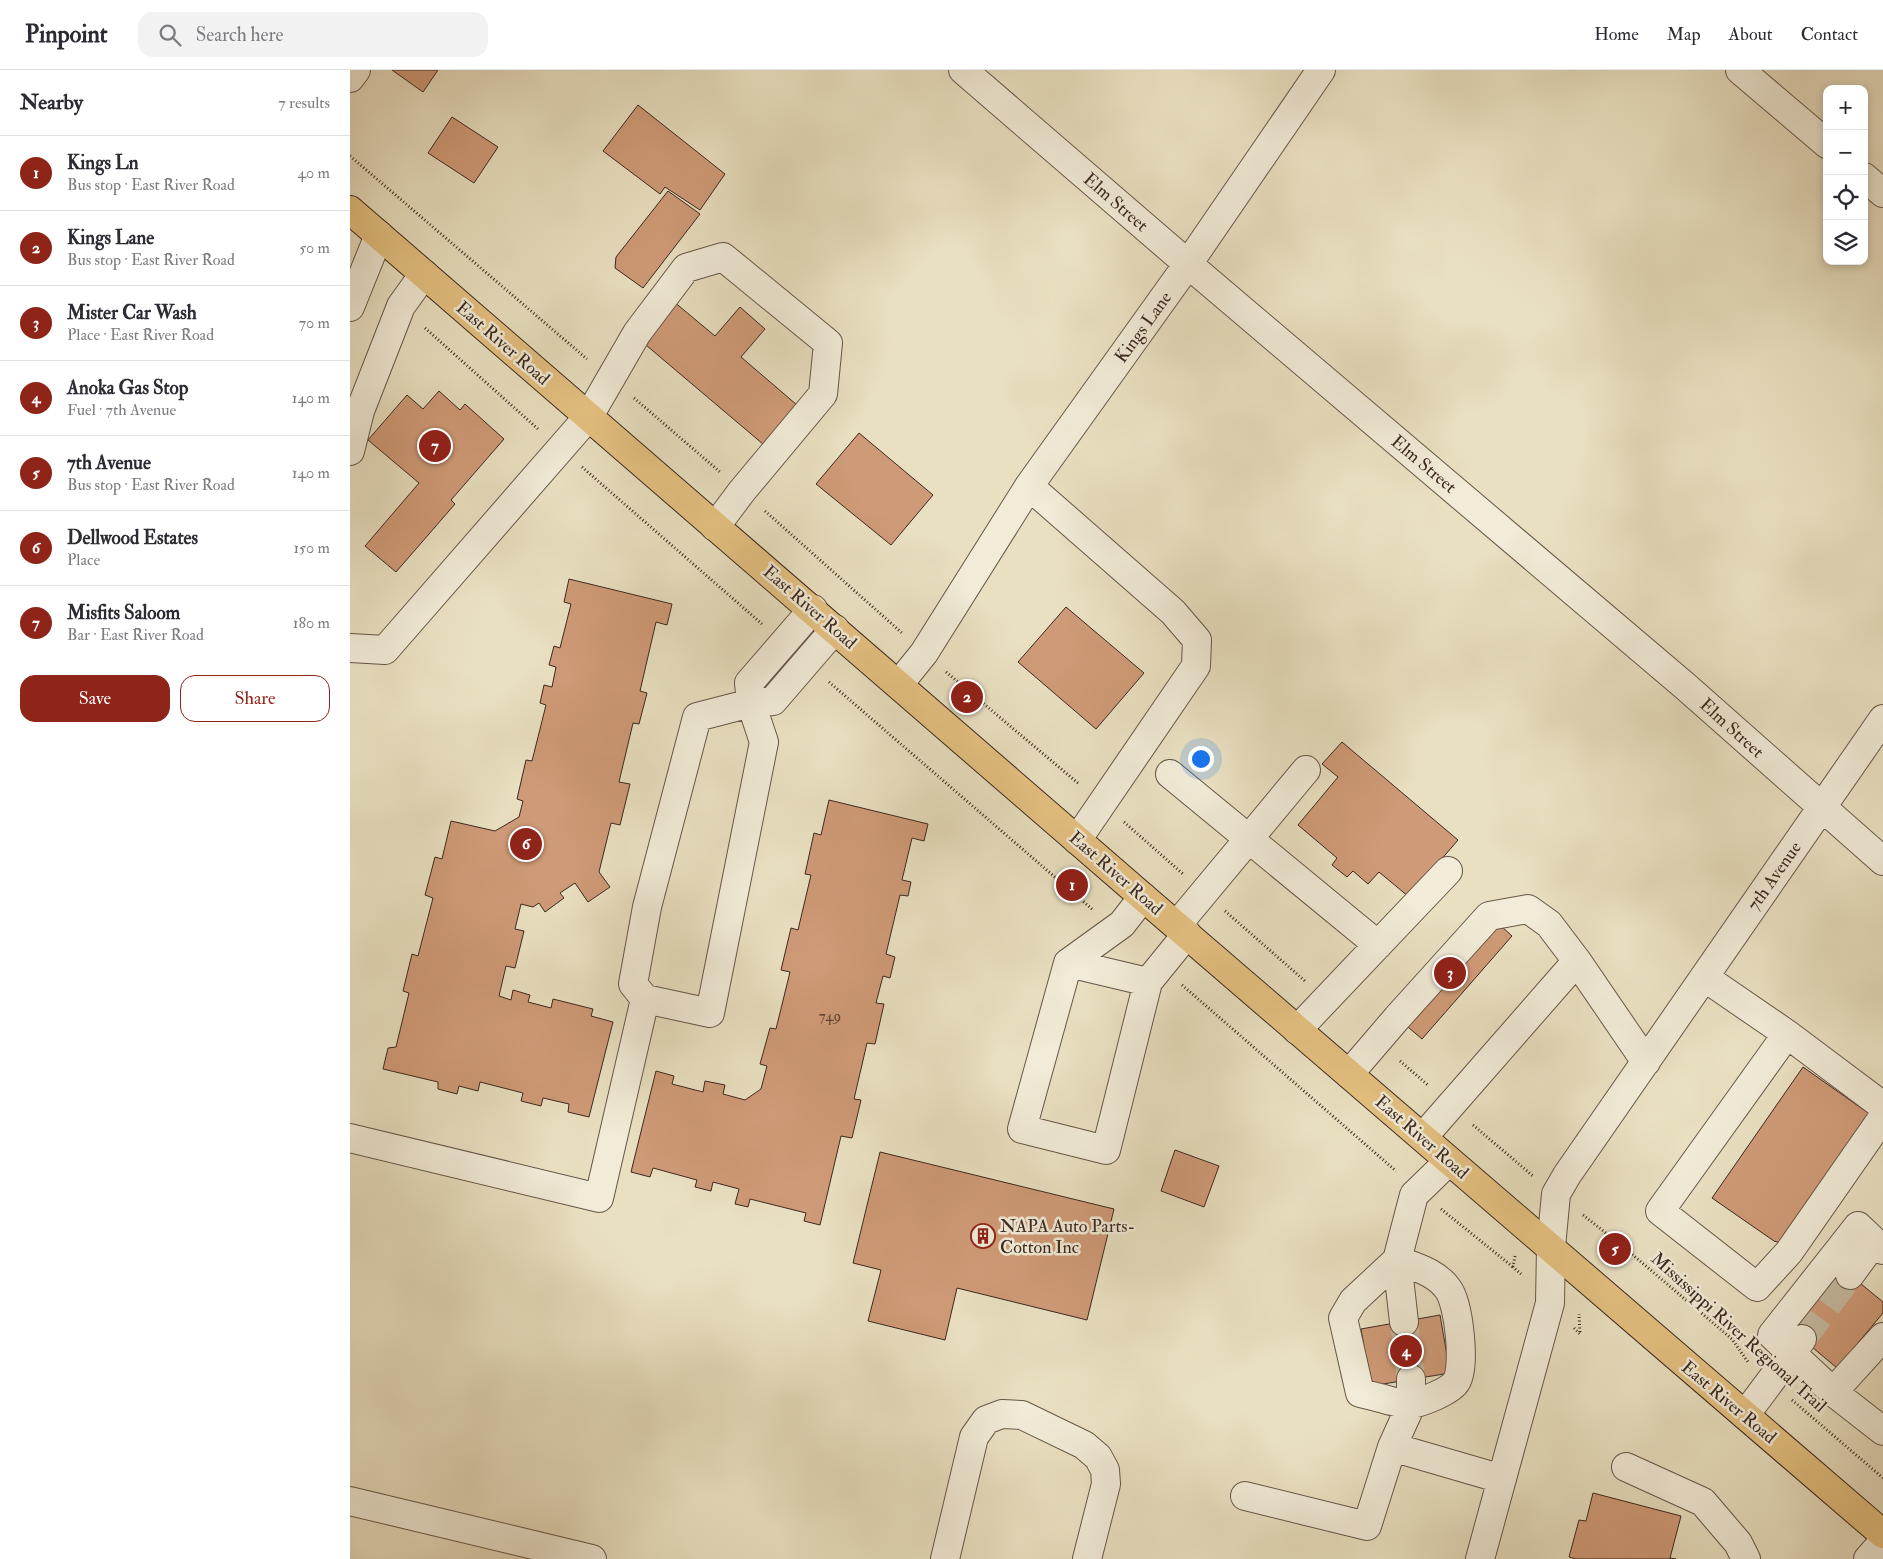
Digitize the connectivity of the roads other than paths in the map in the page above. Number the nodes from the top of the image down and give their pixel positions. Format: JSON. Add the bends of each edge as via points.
{"nodes":[{"id":1,"x":356,"y":70,"type":"edge"},
{"id":2,"x":963,"y":70,"type":"edge"},
{"id":3,"x":1321,"y":70,"type":"edge"},
{"id":4,"x":1740,"y":70,"type":"edge"},
{"id":5,"x":350,"y":78,"type":"edge"},
{"id":6,"x":1823,"y":141,"type":"edge"},
{"id":7,"x":1868,"y":180,"type":"edge"},
{"id":8,"x":1883,"y":193,"type":"edge"},
{"id":9,"x":350,"y":210,"type":"edge"},
{"id":10,"x":379,"y":235,"type":"junction"},
{"id":11,"x":1188,"y":264,"type":"junction"},
{"id":12,"x":424,"y":274,"type":"junction"},
{"id":13,"x":350,"y":307,"type":"edge"},
{"id":14,"x":589,"y":416,"type":"junction"},
{"id":15,"x":350,"y":451,"type":"edge"},
{"id":16,"x":1029,"y":486,"type":"junction"},
{"id":17,"x":715,"y":526,"type":"junction"},
{"id":18,"x":813,"y":609,"type":"junction"},
{"id":19,"x":835,"y":629,"type":"junction"},
{"id":20,"x":350,"y":648,"type":"edge"},
{"id":21,"x":899,"y":684,"type":"junction"},
{"id":22,"x":751,"y":703,"type":"junction"},
{"id":23,"x":1883,"y":719,"type":"edge"},
{"id":24,"x":1306,"y":770,"type":"dead end"},
{"id":25,"x":1170,"y":774,"type":"dead end"},
{"id":26,"x":1822,"y":808,"type":"junction"},
{"id":27,"x":1249,"y":839,"type":"junction"},
{"id":28,"x":1077,"y":840,"type":"junction"},
{"id":29,"x":1883,"y":861,"type":"edge"},
{"id":30,"x":1448,"y":871,"type":"dead end"},
{"id":31,"x":1143,"y":897,"type":"junction"},
{"id":32,"x":1182,"y":930,"type":"junction"},
{"id":33,"x":1378,"y":945,"type":"junction"},
{"id":34,"x":1578,"y":961,"type":"junction"},
{"id":35,"x":1068,"y":963,"type":"junction"},
{"id":36,"x":1154,"y":974,"type":"junction"},
{"id":37,"x":1704,"y":977,"type":"junction"},
{"id":38,"x":645,"y":999,"type":"junction"},
{"id":39,"x":1297,"y":1030,"type":"junction"},
{"id":40,"x":1787,"y":1034,"type":"junction"},
{"id":41,"x":1646,"y":1062,"type":"junction"},
{"id":42,"x":1349,"y":1074,"type":"junction"},
{"id":43,"x":1883,"y":1106,"type":"edge"},
{"id":44,"x":1883,"y":1117,"type":"edge"},
{"id":45,"x":1423,"y":1137,"type":"junction"},
{"id":46,"x":350,"y":1138,"type":"edge"},
{"id":47,"x":1449,"y":1161,"type":"junction"},
{"id":48,"x":1879,"y":1246,"type":"edge"},
{"id":49,"x":1551,"y":1247,"type":"junction"},
{"id":50,"x":1396,"y":1260,"type":"junction"},
{"id":51,"x":1850,"y":1275,"type":"tunnel mouth"},
{"id":52,"x":1404,"y":1322,"type":"tunnel mouth"},
{"id":53,"x":1883,"y":1337,"type":"edge"},
{"id":54,"x":1796,"y":1346,"type":"junction"},
{"id":55,"x":1411,"y":1392,"type":"junction"},
{"id":56,"x":1833,"y":1392,"type":"junction"},
{"id":57,"x":1744,"y":1415,"type":"junction"},
{"id":58,"x":1883,"y":1431,"type":"edge"},
{"id":59,"x":1392,"y":1447,"type":"junction"},
{"id":60,"x":1626,"y":1467,"type":"dead end"},
{"id":61,"x":1502,"y":1479,"type":"junction"},
{"id":62,"x":1246,"y":1496,"type":"dead end"},
{"id":63,"x":350,"y":1502,"type":"edge"},
{"id":64,"x":1883,"y":1534,"type":"edge"},
{"id":65,"x":1883,"y":1542,"type":"edge"},
{"id":66,"x":531,"y":1552,"type":"edge"},
{"id":67,"x":592,"y":1559,"type":"edge"},
{"id":68,"x":946,"y":1559,"type":"edge"},
{"id":69,"x":1087,"y":1559,"type":"edge"},
{"id":70,"x":1480,"y":1559,"type":"edge"},
{"id":71,"x":1746,"y":1559,"type":"edge"},
{"id":72,"x":1868,"y":1559,"type":"edge"}],
"edges":[{"from":1,"to":5,"type":"street"},
{"from":2,"to":11,"type":"street","name":"Elm Street"},
{"from":3,"to":11,"type":"street","name":"Kings Lane"},
{"from":4,"to":6,"type":"street"},
{"from":7,"to":8,"type":"street"},
{"from":9,"to":10,"type":"main road","name":"East River Road"},
{"from":10,"to":12,"type":"main road","name":"East River Road"},
{"from":10,"to":13,"type":"street"},
{"from":11,"to":16,"type":"street","name":"Kings Lane"},
{"from":11,"to":26,"type":"street","name":"Elm Street","via":[[1685,686]]},
{"from":12,"to":14,"type":"main road","name":"East River Road"},
{"from":12,"to":15,"type":"street","via":[[401,306],[360,411]]},
{"from":14,"to":17,"type":"main road","name":"East River Road"},
{"from":14,"to":17,"type":"street","via":[[637,333],[686,268],[695,265],[723,257],[828,342],[823,394]]},
{"from":14,"to":20,"type":"street","via":[[385,650]]},
{"from":16,"to":21,"type":"street","name":"Kings Lane","via":[[924,653]]},
{"from":16,"to":28,"type":"street","via":[[1173,612],[1197,640],[1196,666]]},
{"from":17,"to":18,"type":"main road","name":"East River Road"},
{"from":18,"to":19,"type":"main road","name":"East River Road"},
{"from":18,"to":22,"type":"street","via":[[749,683]]},
{"from":19,"to":21,"type":"main road","name":"East River Road"},
{"from":19,"to":22,"type":"street","via":[[773,701]]},
{"from":21,"to":28,"type":"main road","name":"East River Road"},
{"from":22,"to":38,"type":"street","via":[[697,717],[646,907],[633,984]]},
{"from":22,"to":38,"type":"street","via":[[764,742],[710,1013]]},
{"from":23,"to":26,"type":"street","name":"7th Avenue"},
{"from":24,"to":27,"type":"street"},
{"from":25,"to":27,"type":"street"},
{"from":26,"to":29,"type":"street","name":"Elm Street"},
{"from":26,"to":37,"type":"street","name":"7th Avenue"},
{"from":27,"to":32,"type":"street"},
{"from":27,"to":33,"type":"street"},
{"from":28,"to":31,"type":"main road","name":"East River Road"},
{"from":30,"to":33,"type":"street"},
{"from":31,"to":32,"type":"main road","name":"East River Road"},
{"from":31,"to":35,"type":"street","via":[[1122,924]]},
{"from":32,"to":36,"type":"street"},
{"from":32,"to":39,"type":"main road","name":"East River Road"},
{"from":33,"to":39,"type":"street"},
{"from":34,"to":41,"type":"street"},
{"from":34,"to":42,"type":"street","via":[[1549,924],[1528,909],[1489,916]]},
{"from":34,"to":45,"type":"street"},
{"from":35,"to":36,"type":"street"},
{"from":35,"to":36,"type":"street","via":[[1022,1129],[1106,1150]]},
{"from":37,"to":40,"type":"street"},
{"from":37,"to":41,"type":"street","name":"7th Avenue"},
{"from":38,"to":46,"type":"street","via":[[599,1198]]},
{"from":39,"to":42,"type":"main road","name":"East River Road"},
{"from":40,"to":43,"type":"street"},
{"from":40,"to":44,"type":"street","via":[[1660,1211],[1756,1287],[1789,1252]]},
{"from":41,"to":49,"type":"street","name":"7th Avenue","via":[[1556,1194]]},
{"from":42,"to":45,"type":"main road","name":"East River Road"},
{"from":45,"to":47,"type":"main road","name":"East River Road"},
{"from":47,"to":49,"type":"main road","name":"East River Road"},
{"from":47,"to":50,"type":"street","via":[[1414,1195]]},
{"from":48,"to":51,"type":"street"},
{"from":48,"to":54,"type":"street","via":[[1858,1226],[1772,1335]]},
{"from":49,"to":57,"type":"main road","name":"East River Road"},
{"from":49,"to":61,"type":"street","name":"7th Avenue","via":[[1550,1303]]},
{"from":50,"to":52,"type":"street"},
{"from":50,"to":55,"type":"street","via":[[1434,1274],[1450,1290],[1459,1326],[1462,1362],[1456,1382],[1444,1392]]},
{"from":50,"to":55,"type":"street","via":[[1353,1301],[1342,1318],[1360,1393]]},
{"from":53,"to":56,"type":"street"},
{"from":54,"to":56,"type":"street"},
{"from":54,"to":57,"type":"street"},
{"from":55,"to":59,"type":"street"},
{"from":56,"to":58,"type":"street"},
{"from":57,"to":64,"type":"main road","name":"East River Road"},
{"from":59,"to":61,"type":"street"},
{"from":59,"to":62,"type":"street","via":[[1367,1526]]},
{"from":60,"to":71,"type":"street","via":[[1703,1502],[1738,1543]]},
{"from":61,"to":70,"type":"street","name":"7th Avenue"},
{"from":63,"to":66,"type":"street"},
{"from":65,"to":72,"type":"street"},
{"from":66,"to":67,"type":"street"},
{"from":68,"to":69,"type":"street","via":[[974,1437],[986,1420],[1002,1414],[1022,1415],[1084,1445],[1098,1457],[1105,1470],[1106,1484]]}]}
